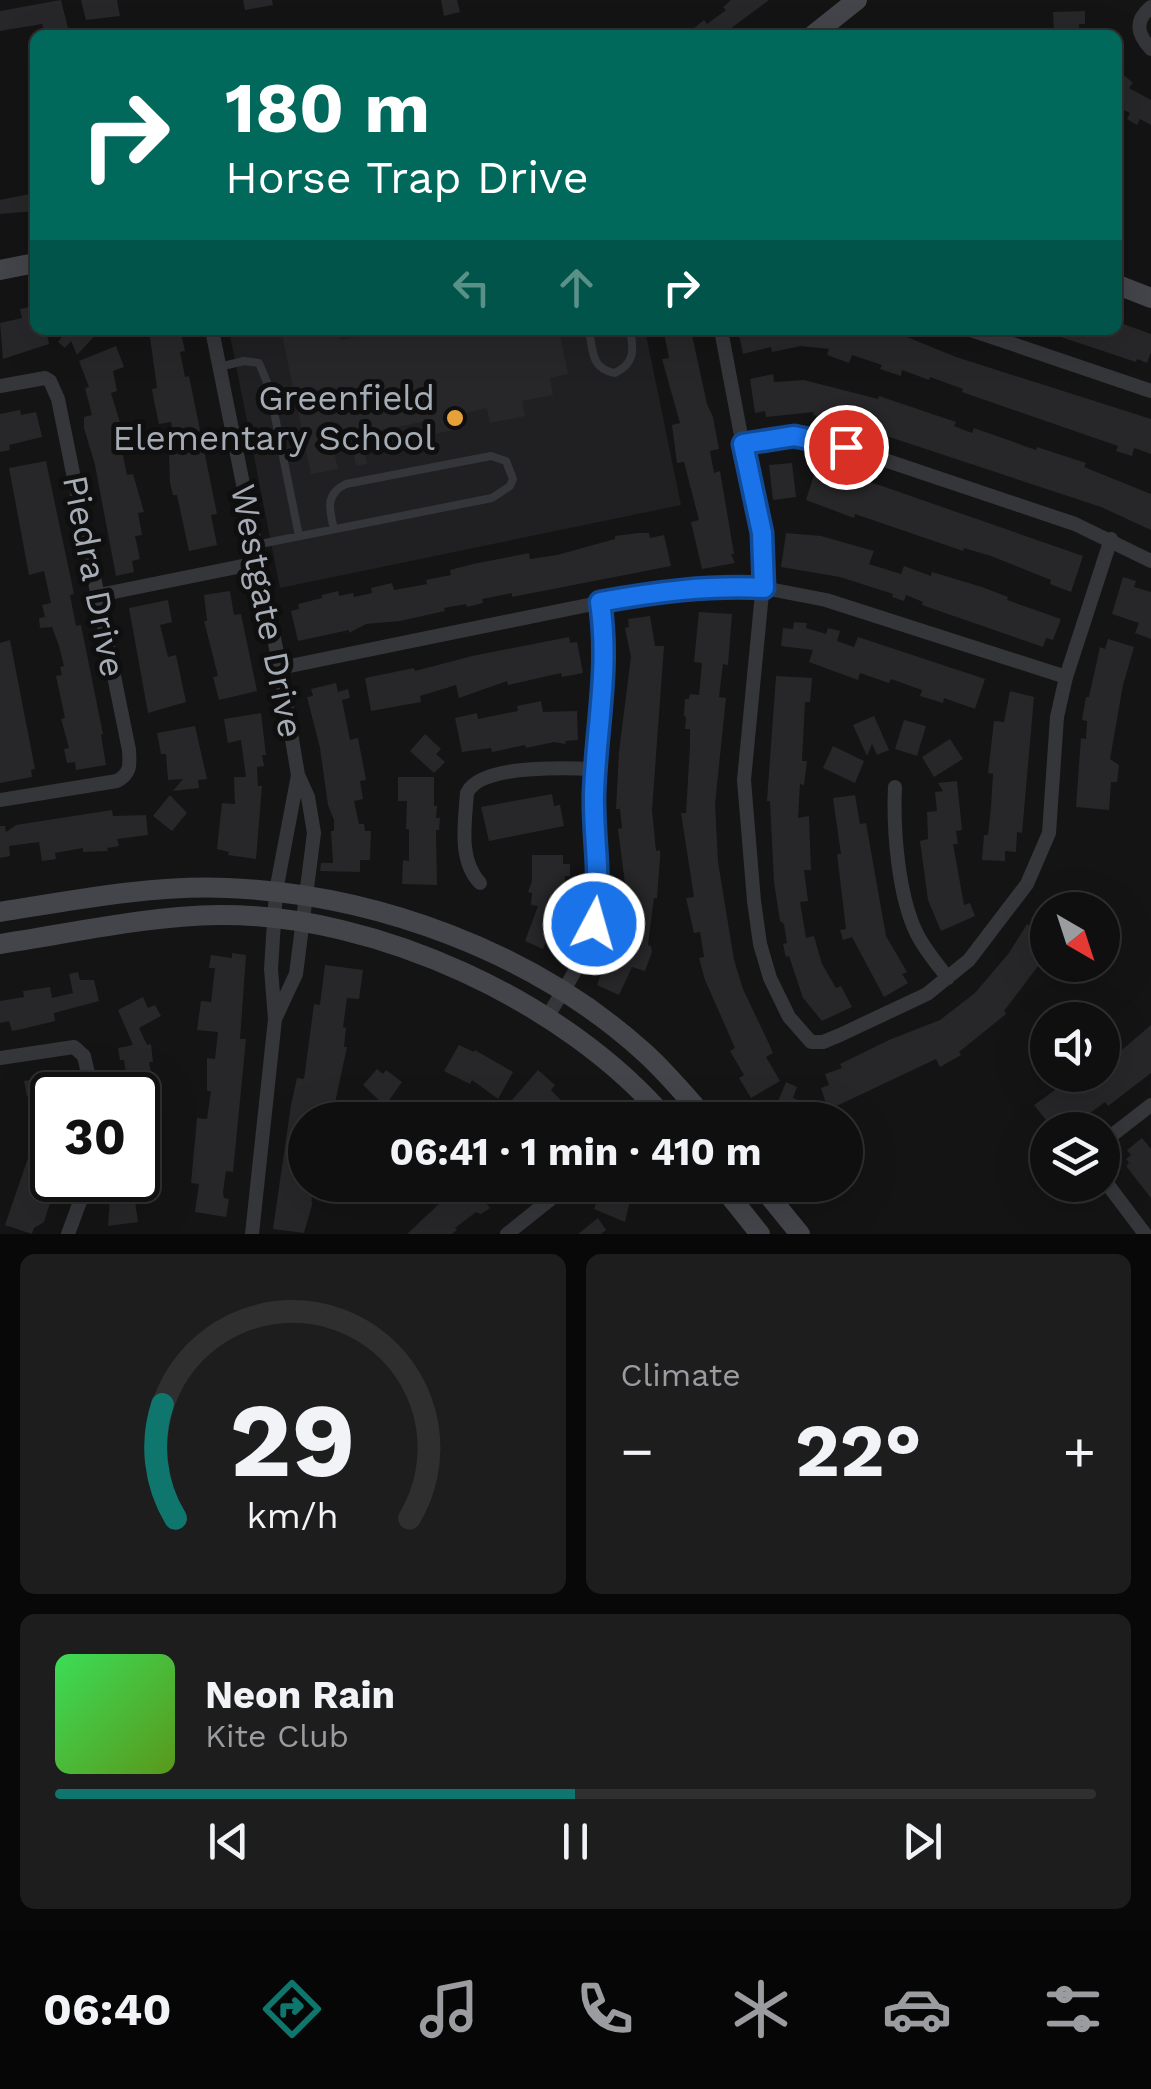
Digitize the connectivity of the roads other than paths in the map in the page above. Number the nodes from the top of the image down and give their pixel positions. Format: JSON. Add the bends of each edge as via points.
{"nodes":[{"id":1,"x":857,"y":0,"type":"edge"},
{"id":2,"x":1151,"y":7,"type":"edge"},
{"id":3,"x":819,"y":30,"type":"edge"},
{"id":4,"x":1151,"y":49,"type":"edge"},
{"id":5,"x":30,"y":265,"type":"edge"},
{"id":6,"x":0,"y":270,"type":"edge"},
{"id":7,"x":1122,"y":287,"type":"edge"},
{"id":8,"x":1151,"y":298,"type":"edge"},
{"id":9,"x":213,"y":335,"type":"edge"},
{"id":10,"x":590,"y":335,"type":"edge"},
{"id":11,"x":631,"y":335,"type":"edge"},
{"id":12,"x":722,"y":335,"type":"edge"},
{"id":13,"x":986,"y":335,"type":"edge"},
{"id":14,"x":1023,"y":335,"type":"edge"},
{"id":15,"x":1020,"y":346,"type":"junction"},
{"id":16,"x":219,"y":366,"type":"junction"},
{"id":17,"x":0,"y":386,"type":"edge"},
{"id":18,"x":1151,"y":391,"type":"edge"},
{"id":19,"x":743,"y":444,"type":"junction"},
{"id":20,"x":334,"y":529,"type":"junction"},
{"id":21,"x":299,"y":536,"type":"junction"},
{"id":22,"x":1111,"y":539,"type":"junction"},
{"id":23,"x":255,"y":545,"type":"junction"},
{"id":24,"x":1151,"y":560,"type":"edge"},
{"id":25,"x":257,"y":562,"type":"junction"},
{"id":26,"x":764,"y":588,"type":"junction"},
{"id":27,"x":99,"y":595,"type":"junction"},
{"id":28,"x":600,"y":602,"type":"junction"},
{"id":29,"x":280,"y":668,"type":"junction"},
{"id":30,"x":1066,"y":677,"type":"junction"},
{"id":31,"x":596,"y":769,"type":"junction"},
{"id":32,"x":298,"y":775,"type":"junction"},
{"id":33,"x":895,"y":787,"type":"dead end"},
{"id":34,"x":0,"y":800,"type":"edge"},
{"id":35,"x":480,"y":883,"type":"dead end"},
{"id":36,"x":276,"y":891,"type":"junction"},
{"id":37,"x":306,"y":896,"type":"junction"},
{"id":38,"x":0,"y":912,"type":"edge"},
{"id":39,"x":274,"y":918,"type":"junction"},
{"id":40,"x":303,"y":923,"type":"junction"},
{"id":41,"x":0,"y":944,"type":"edge"},
{"id":42,"x":948,"y":978,"type":"junction"},
{"id":43,"x":563,"y":992,"type":"junction"},
{"id":44,"x":547,"y":1016,"type":"junction"},
{"id":45,"x":275,"y":1019,"type":"junction"},
{"id":46,"x":0,"y":1058,"type":"edge"},
{"id":47,"x":88,"y":1072,"type":"edge"},
{"id":48,"x":649,"y":1102,"type":"edge"},
{"id":49,"x":690,"y":1102,"type":"edge"},
{"id":50,"x":1151,"y":1105,"type":"edge"},
{"id":51,"x":1120,"y":1129,"type":"edge"},
{"id":52,"x":1120,"y":1201,"type":"edge"},
{"id":53,"x":80,"y":1202,"type":"edge"},
{"id":54,"x":547,"y":1202,"type":"edge"},
{"id":55,"x":735,"y":1202,"type":"edge"},
{"id":56,"x":774,"y":1202,"type":"edge"},
{"id":57,"x":68,"y":1234,"type":"edge"},
{"id":58,"x":252,"y":1234,"type":"edge"},
{"id":59,"x":508,"y":1234,"type":"edge"},
{"id":60,"x":760,"y":1234,"type":"edge"},
{"id":61,"x":800,"y":1234,"type":"edge"},
{"id":62,"x":1145,"y":1234,"type":"edge"}],
"edges":[{"from":1,"to":3,"type":"main road"},
{"from":2,"to":4,"type":"street","via":[[1138,23]]},
{"from":5,"to":6,"type":"main road"},
{"from":7,"to":8,"type":"main road"},
{"from":9,"to":16,"type":"street","name":"Westgate Drive"},
{"from":10,"to":11,"type":"lane","via":[[595,363],[615,373],[632,357]]},
{"from":12,"to":19,"type":"street"},
{"from":13,"to":15,"type":"street"},
{"from":14,"to":15,"type":"street"},
{"from":15,"to":18,"type":"street"},
{"from":16,"to":21,"type":"lane","via":[[259,363]]},
{"from":16,"to":23,"type":"street","name":"Westgate Drive"},
{"from":17,"to":27,"type":"street","name":"Piedra Drive","via":[[38,377],[50,381]]},
{"from":19,"to":22,"type":"street","via":[[815,439]]},
{"from":19,"to":26,"type":"street","via":[[762,533]]},
{"from":20,"to":20,"type":"lane","via":[[500,495],[510,486],[511,470],[491,456],[346,484],[328,504]]},
{"from":20,"to":21,"type":"lane"},
{"from":21,"to":23,"type":"lane"},
{"from":22,"to":24,"type":"street"},
{"from":22,"to":30,"type":"street"},
{"from":23,"to":25,"type":"street","name":"Westgate Drive"},
{"from":25,"to":27,"type":"street"},
{"from":25,"to":29,"type":"street","name":"Westgate Drive"},
{"from":26,"to":28,"type":"street","via":[[668,591]]},
{"from":26,"to":30,"type":"street","via":[[854,607]]},
{"from":26,"to":42,"type":"street","via":[[744,780],[760,944],[770,978],[789,1017],[811,1042],[898,1010]]},
{"from":27,"to":34,"type":"street","name":"Piedra Drive","via":[[130,750],[128,773],[117,781]]},
{"from":28,"to":29,"type":"street"},
{"from":28,"to":31,"type":"street","via":[[606,642]]},
{"from":29,"to":32,"type":"street","name":"Westgate Drive"},
{"from":30,"to":42,"type":"street","via":[[1049,833],[1040,858],[1008,911]]},
{"from":31,"to":35,"type":"street","via":[[532,769],[471,785],[465,853]]},
{"from":31,"to":43,"type":"street","via":[[599,893],[590,936]]},
{"from":32,"to":36,"type":"street","name":"Westgate Drive"},
{"from":32,"to":37,"type":"street","name":"Westgate Drive","via":[[314,834]]},
{"from":33,"to":42,"type":"street","via":[[909,913]]},
{"from":36,"to":37,"type":"main road"},
{"from":36,"to":38,"type":"main road","via":[[155,890]]},
{"from":36,"to":39,"type":"street","name":"Westgate Drive"},
{"from":37,"to":40,"type":"street","name":"Westgate Drive"},
{"from":37,"to":43,"type":"main road","via":[[377,908],[440,930]]},
{"from":39,"to":40,"type":"main road"},
{"from":39,"to":41,"type":"main road","via":[[152,920]]},
{"from":39,"to":45,"type":"street","name":"Westgate Drive"},
{"from":40,"to":44,"type":"main road","via":[[443,963]]},
{"from":40,"to":45,"type":"street","name":"Westgate Drive","via":[[296,974]]},
{"from":43,"to":44,"type":"street"},
{"from":43,"to":49,"type":"main road","via":[[644,1052]]},
{"from":44,"to":48,"type":"main road"},
{"from":45,"to":58,"type":"street","name":"Westgate Drive"},
{"from":46,"to":47,"type":"street","via":[[68,1047],[80,1052]]},
{"from":50,"to":51,"type":"street"},
{"from":52,"to":62,"type":"street"},
{"from":53,"to":57,"type":"street"},
{"from":54,"to":59,"type":"street"},
{"from":55,"to":60,"type":"main road"},
{"from":56,"to":61,"type":"main road"}]}
